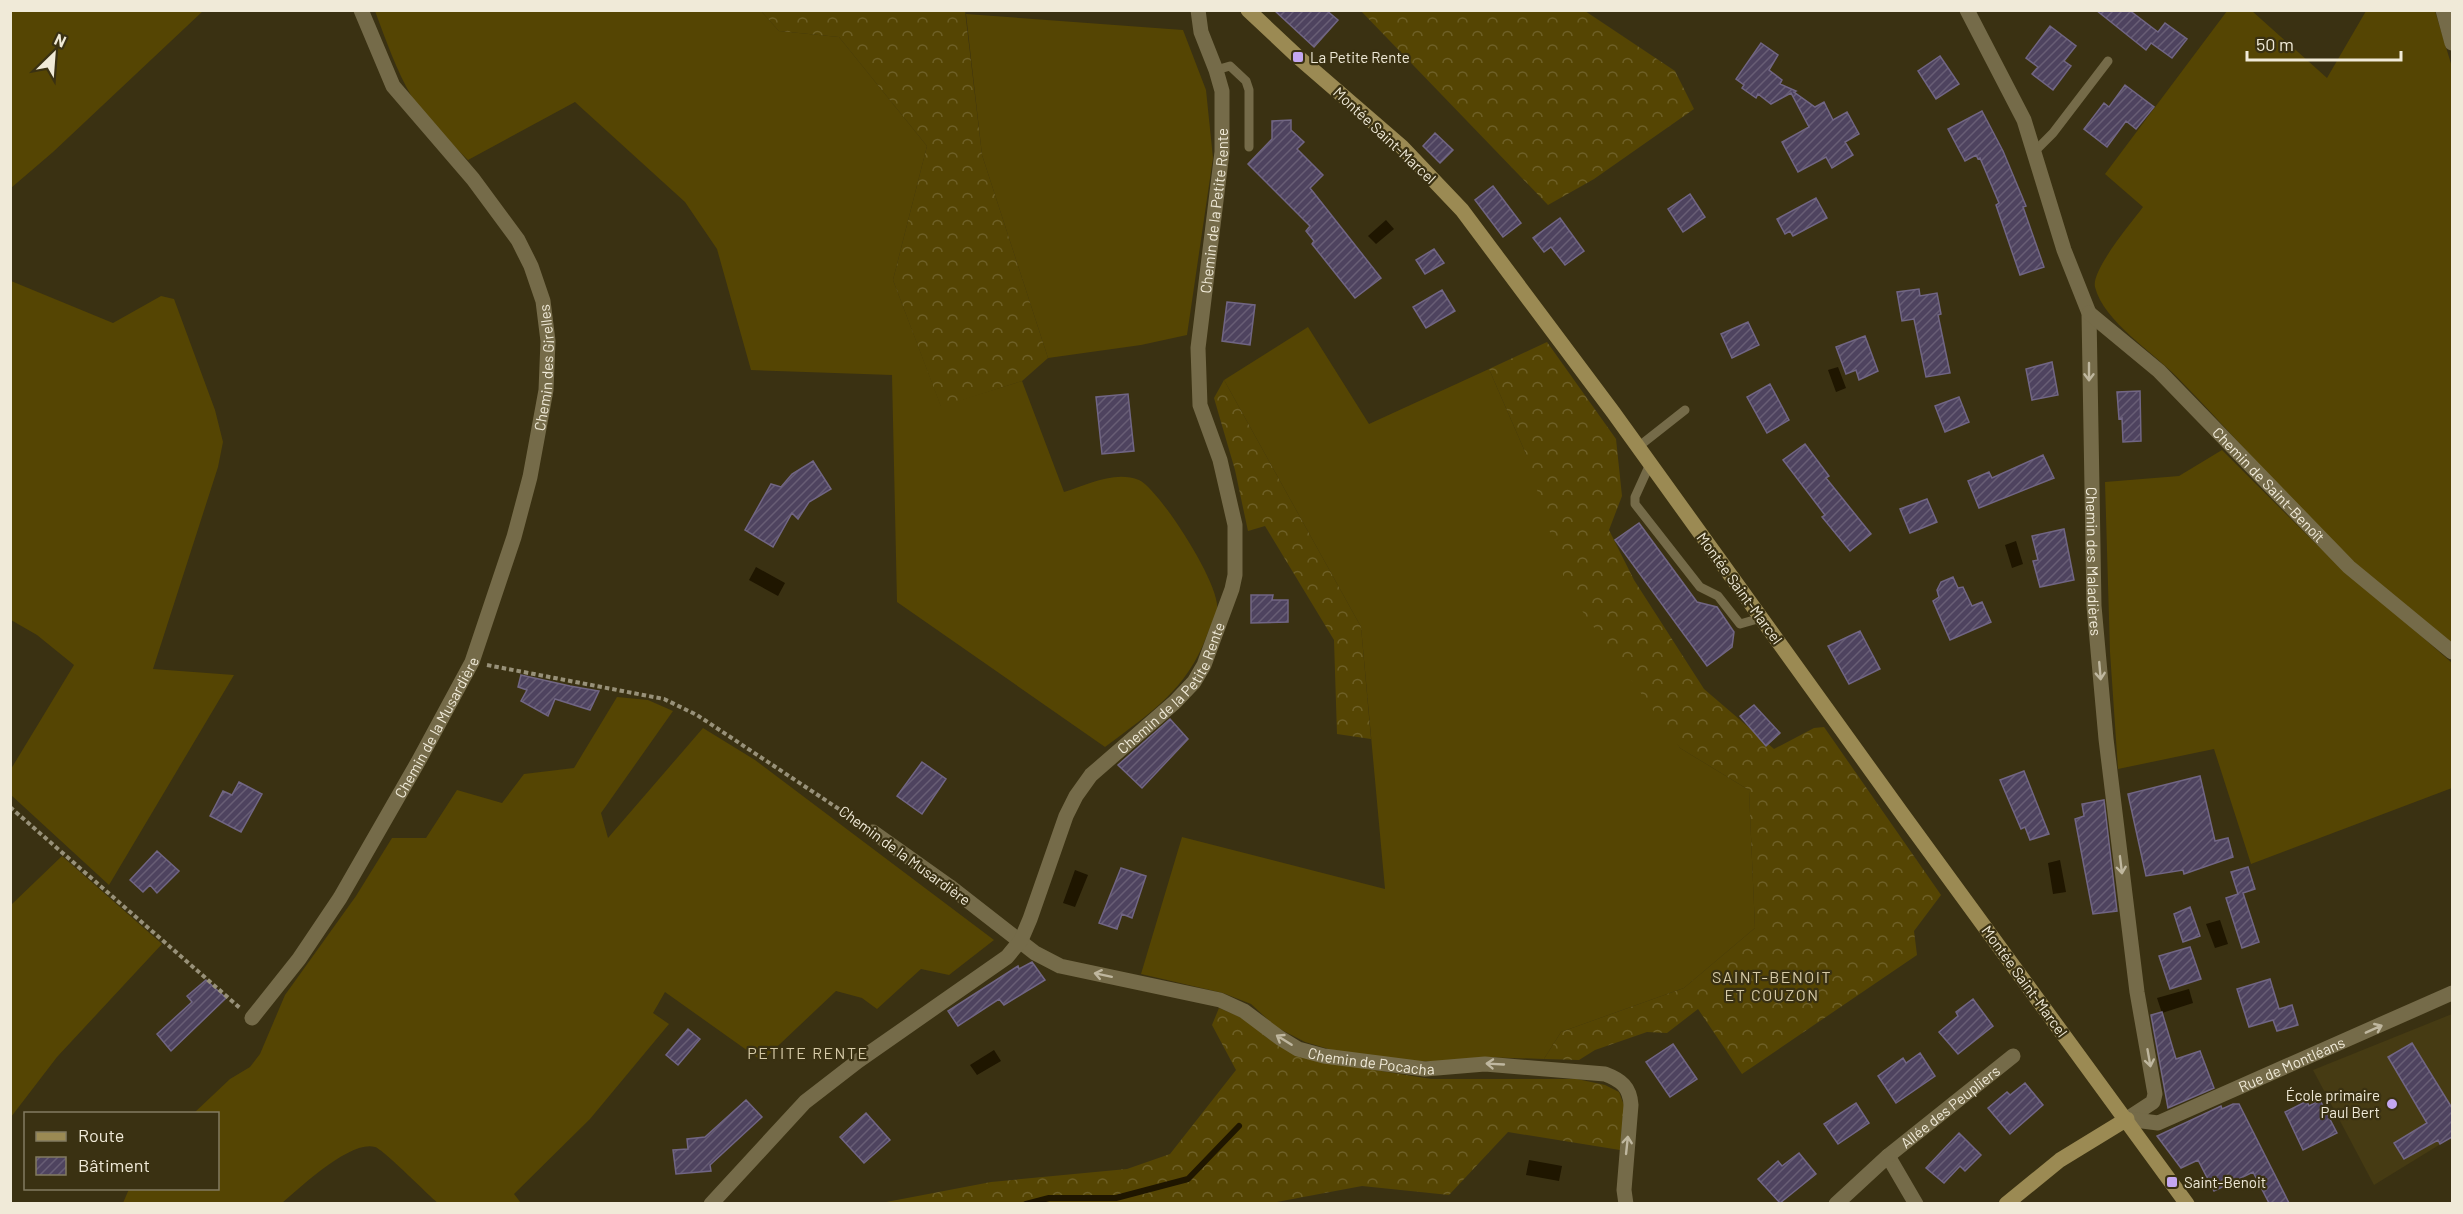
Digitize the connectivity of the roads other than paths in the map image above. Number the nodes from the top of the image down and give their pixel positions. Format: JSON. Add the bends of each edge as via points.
{"nodes":[{"id":1,"x":361,"y":10,"type":"edge"},
{"id":2,"x":1198,"y":10,"type":"edge"},
{"id":3,"x":1248,"y":10,"type":"edge"},
{"id":4,"x":1967,"y":10,"type":"edge"},
{"id":5,"x":2443,"y":10,"type":"edge"},
{"id":6,"x":2452,"y":43,"type":"edge"},
{"id":7,"x":2108,"y":61,"type":"dead end"},
{"id":8,"x":1216,"y":70,"type":"junction"},
{"id":9,"x":1249,"y":147,"type":"dead end"},
{"id":10,"x":2034,"y":152,"type":"junction"},
{"id":11,"x":2089,"y":313,"type":"junction"},
{"id":12,"x":1685,"y":410,"type":"dead end"},
{"id":13,"x":1638,"y":447,"type":"junction"},
{"id":14,"x":1650,"y":464,"type":"junction"},
{"id":15,"x":1761,"y":618,"type":"junction"},
{"id":16,"x":2452,"y":652,"type":"edge"},
{"id":17,"x":472,"y":662,"type":"joint"},
{"id":18,"x":873,"y":832,"type":"road end"},
{"id":19,"x":1021,"y":940,"type":"junction"},
{"id":20,"x":2452,"y":993,"type":"edge"},
{"id":21,"x":252,"y":1018,"type":"road end"},
{"id":22,"x":2013,"y":1056,"type":"dead end"},
{"id":23,"x":2127,"y":1119,"type":"junction"},
{"id":24,"x":1888,"y":1156,"type":"junction"},
{"id":25,"x":711,"y":1203,"type":"edge"},
{"id":26,"x":1626,"y":1203,"type":"edge"},
{"id":27,"x":1836,"y":1203,"type":"edge"},
{"id":28,"x":1916,"y":1203,"type":"edge"},
{"id":29,"x":2006,"y":1203,"type":"edge"},
{"id":30,"x":2187,"y":1203,"type":"edge"}],
"edges":[{"from":1,"to":17,"type":"street","name":"Chemin des Girelles","via":[[393,86],[473,179],[518,240],[543,301],[548,340],[546,390],[530,477]]},
{"from":2,"to":8,"type":"street","name":"Chemin de la Petite Rente","via":[[1201,32]]},
{"from":3,"to":13,"type":"main road","name":"Montée Saint-Marcel","via":[[1402,147],[1462,210]]},
{"from":4,"to":10,"type":"street","name":"Chemin des Maladières","via":[[2024,120]]},
{"from":5,"to":6,"type":"street"},
{"from":7,"to":10,"type":"lane"},
{"from":8,"to":9,"type":"lane","via":[[1230,66],[1246,81]]},
{"from":8,"to":19,"type":"street","name":"Chemin de la Petite Rente","via":[[1222,91],[1222,152],[1198,348],[1200,405],[1220,460],[1235,525],[1232,589],[1194,682],[1091,775],[1076,796]]},
{"from":10,"to":11,"type":"street","name":"Chemin des Maladières","via":[[2064,250]]},
{"from":11,"to":16,"type":"street","name":"Chemin de Saint-Benoît","via":[[2159,371],[2349,567]]},
{"from":11,"to":23,"type":"street","name":"Chemin des Maladières","one_way":true,"via":[[2094,606],[2137,992],[2155,1094],[2153,1102]]},
{"from":12,"to":13,"type":"lane"},
{"from":13,"to":14,"type":"main road","name":"Montée Saint-Marcel"},
{"from":14,"to":15,"type":"main road","name":"Montée Saint-Marcel"},
{"from":14,"to":15,"type":"lane","via":[[1635,504],[1700,587],[1718,596],[1740,624]]},
{"from":15,"to":23,"type":"main road","name":"Montée Saint-Marcel"},
{"from":17,"to":21,"type":"street","name":"Chemin de la Musardière","via":[[340,898],[299,959]]},
{"from":18,"to":19,"type":"street","name":"Chemin de la Musardière"},
{"from":19,"to":25,"type":"street","name":"Chemin de la Petite Rente","via":[[1007,957],[805,1102]]},
{"from":26,"to":19,"type":"street","name":"Chemin de Pocacha","one_way":true,"via":[[1631,1105],[1626,1086],[1617,1079],[1605,1074],[1530,1066],[1485,1064],[1425,1069],[1324,1056],[1298,1049],[1244,1011],[1220,1000],[1060,966],[1035,953]]},
{"from":23,"to":20,"type":"street","name":"Rue de Montléans","one_way":true,"via":[[2158,1123]]},
{"from":22,"to":24,"type":"street","name":"Allée des Peupliers"},
{"from":23,"to":29,"type":"main road","via":[[2060,1160]]},
{"from":23,"to":30,"type":"main road","name":"Montée Saint-Marcel"},
{"from":24,"to":27,"type":"street","name":"Allée des Peupliers"},
{"from":24,"to":28,"type":"street","name":"Allée des Peupliers"}]}
